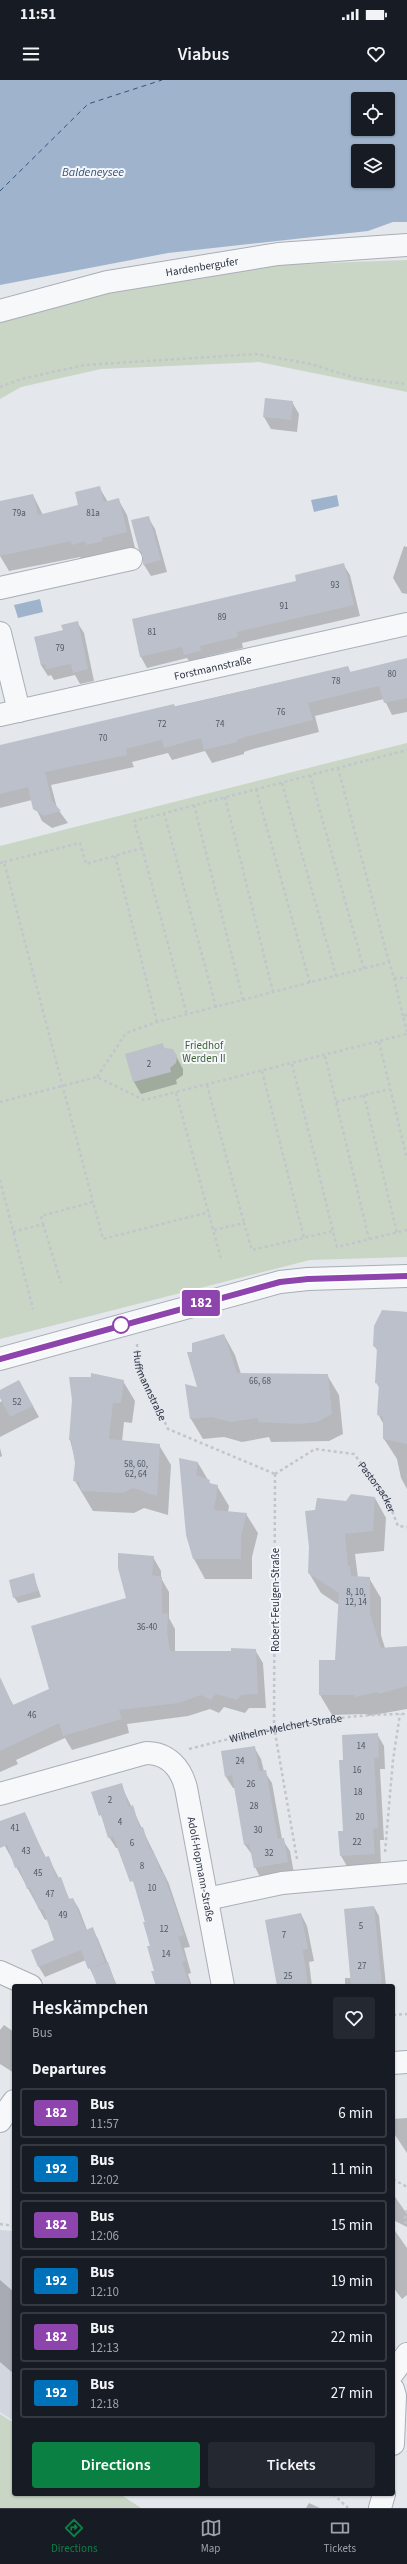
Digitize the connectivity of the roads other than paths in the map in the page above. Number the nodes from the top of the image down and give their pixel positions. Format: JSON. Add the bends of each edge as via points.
{"nodes":[{"id":1,"x":407,"y":245,"type":"edge"},
{"id":2,"x":0,"y":310,"type":"edge"},
{"id":3,"x":131,"y":559,"type":"dead end"},
{"id":4,"x":0,"y":588,"type":"edge"},
{"id":5,"x":407,"y":624,"type":"edge"},
{"id":6,"x":0,"y":633,"type":"edge"},
{"id":7,"x":10,"y":713,"type":"edge"},
{"id":8,"x":407,"y":1276,"type":"edge"},
{"id":9,"x":0,"y":1359,"type":"edge"},
{"id":10,"x":0,"y":1794,"type":"edge"},
{"id":11,"x":407,"y":1872,"type":"edge"},
{"id":12,"x":206,"y":1899,"type":"junction"},
{"id":13,"x":0,"y":1972,"type":"edge"},
{"id":14,"x":27,"y":1984,"type":"edge"},
{"id":15,"x":223,"y":1984,"type":"edge"},
{"id":16,"x":407,"y":2062,"type":"edge"},
{"id":17,"x":395,"y":2063,"type":"edge"},
{"id":18,"x":12,"y":2104,"type":"edge"},
{"id":19,"x":0,"y":2121,"type":"edge"},
{"id":20,"x":407,"y":2354,"type":"edge"},
{"id":21,"x":395,"y":2370,"type":"edge"},
{"id":22,"x":398,"y":2395,"type":"edge"},
{"id":23,"x":395,"y":2424,"type":"edge"},
{"id":24,"x":383,"y":2496,"type":"edge"},
{"id":25,"x":380,"y":2508,"type":"edge"}],
"edges":[{"from":1,"to":2,"type":"street","name":"Hardenbergufer","via":[[278,254],[107,282]]},
{"from":3,"to":4,"type":"street"},
{"from":5,"to":7,"type":"street","name":"Forstmannstraße"},
{"from":6,"to":7,"type":"street","name":"Forstmannstraße"},
{"from":8,"to":9,"type":"street","via":[[280,1282]]},
{"from":10,"to":12,"type":"street","name":"Adolf-Hopmann-Straße","via":[[146,1753],[154,1753],[168,1759],[183,1778]]},
{"from":11,"to":12,"type":"street","via":[[282,1883]]},
{"from":12,"to":15,"type":"street","name":"Adolf-Hopmann-Straße"},
{"from":13,"to":14,"type":"street"},
{"from":16,"to":17,"type":"street"},
{"from":18,"to":19,"type":"street"},
{"from":20,"to":21,"type":"street"},
{"from":22,"to":23,"type":"street"},
{"from":24,"to":25,"type":"street"}]}
